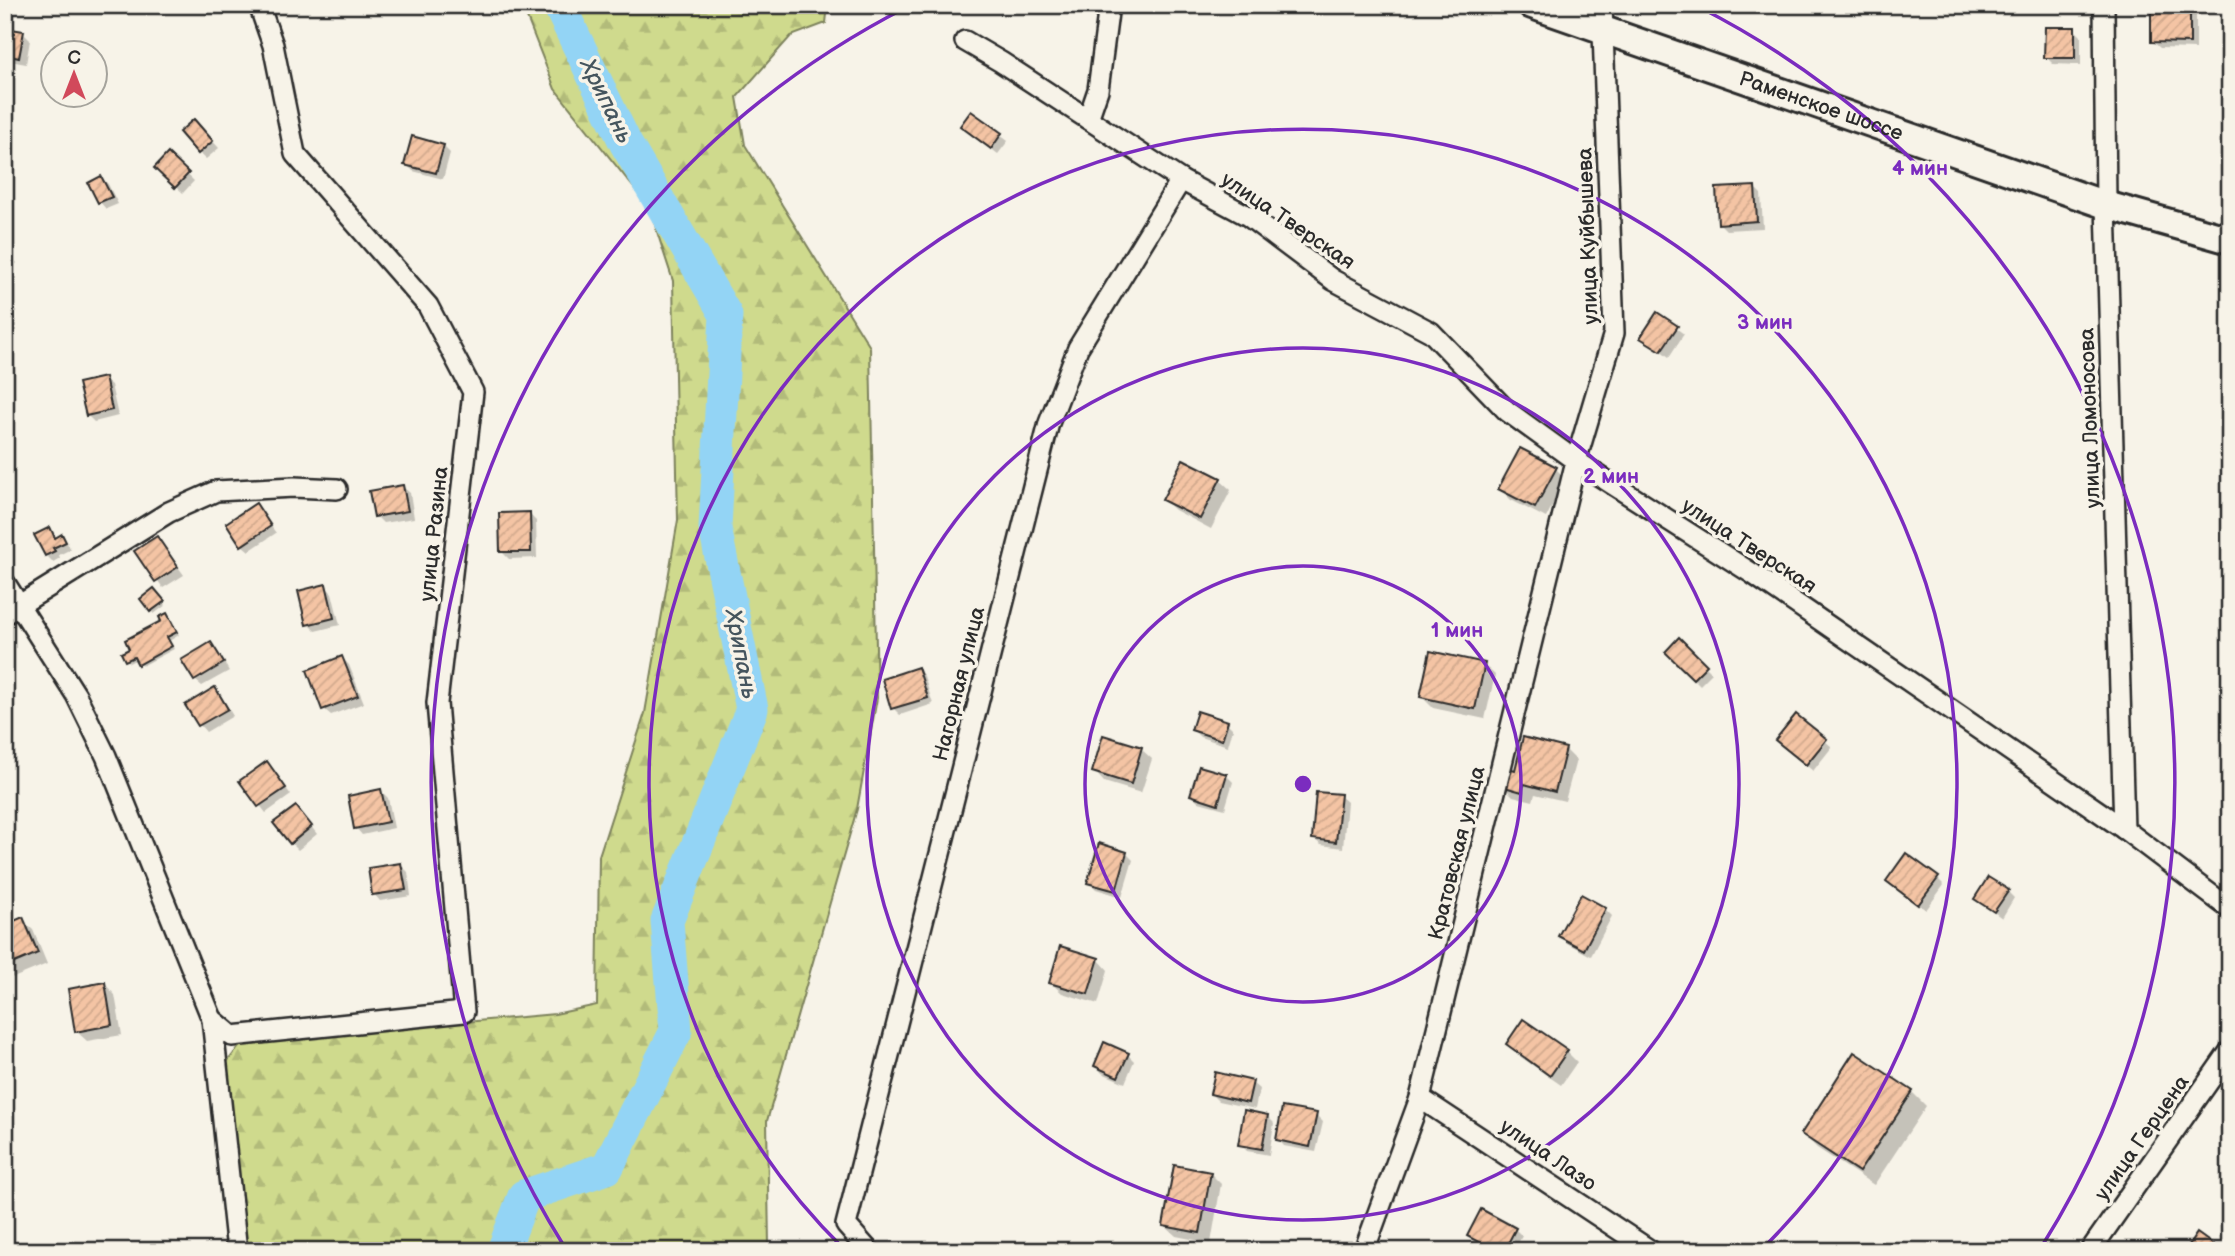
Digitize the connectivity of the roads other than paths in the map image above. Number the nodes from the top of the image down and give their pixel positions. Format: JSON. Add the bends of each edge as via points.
{"nodes":[{"id":1,"x":259,"y":5,"type":"edge"},
{"id":2,"x":1109,"y":5,"type":"edge"},
{"id":3,"x":1532,"y":5,"type":"edge"},
{"id":4,"x":1602,"y":5,"type":"edge"},
{"id":5,"x":2104,"y":5,"type":"edge"},
{"id":6,"x":1603,"y":32,"type":"junction"},
{"id":7,"x":965,"y":41,"type":"dead end"},
{"id":8,"x":1088,"y":119,"type":"junction"},
{"id":9,"x":1181,"y":180,"type":"junction"},
{"id":10,"x":2106,"y":205,"type":"junction"},
{"id":11,"x":2230,"y":240,"type":"edge"},
{"id":12,"x":1576,"y":461,"type":"junction"},
{"id":13,"x":337,"y":489,"type":"dead end"},
{"id":14,"x":5,"y":583,"type":"edge"},
{"id":15,"x":12,"y":610,"type":"edge"},
{"id":16,"x":2124,"y":830,"type":"junction"},
{"id":17,"x":2230,"y":909,"type":"edge"},
{"id":18,"x":212,"y":1018,"type":"junction"},
{"id":19,"x":2230,"y":1051,"type":"edge"},
{"id":20,"x":1420,"y":1098,"type":"junction"},
{"id":21,"x":237,"y":1251,"type":"edge"},
{"id":22,"x":869,"y":1251,"type":"edge"},
{"id":23,"x":1364,"y":1251,"type":"edge"},
{"id":24,"x":1651,"y":1251,"type":"edge"},
{"id":25,"x":2090,"y":1251,"type":"edge"}],
"edges":[{"from":1,"to":18,"type":"street","name":"улица Разина","via":[[273,45],[295,154],[428,306],[473,392],[438,703],[464,1012],[232,1036]]},
{"from":2,"to":8,"type":"street","via":[[1098,90]]},
{"from":3,"to":6,"type":"main road","name":"Раменское шоссе"},
{"from":4,"to":6,"type":"street","name":"улица Куйбышева"},
{"from":5,"to":10,"type":"street","name":"улица Ломоносова"},
{"from":6,"to":10,"type":"main road","name":"Раменское шоссе"},
{"from":6,"to":12,"type":"street","name":"улица Куйбышева","via":[[1614,333]]},
{"from":7,"to":8,"type":"street","name":"улица Тверская"},
{"from":8,"to":9,"type":"street","name":"улица Тверская"},
{"from":9,"to":12,"type":"street","name":"улица Тверская","via":[[1248,216],[1333,280],[1431,332],[1507,411]]},
{"from":9,"to":22,"type":"street","name":"Нагорная улица","via":[[1078,348],[1049,424],[846,1226]]},
{"from":10,"to":11,"type":"main road","name":"Раменское шоссе"},
{"from":10,"to":16,"type":"street","name":"улица Ломоносова"},
{"from":12,"to":16,"type":"street","name":"улица Тверская","via":[[1753,574]]},
{"from":12,"to":20,"type":"street","name":"Кратовская улица"},
{"from":13,"to":15,"type":"street","via":[[216,491],[169,512]]},
{"from":14,"to":15,"type":"street"},
{"from":15,"to":18,"type":"street","via":[[76,695],[106,756]]},
{"from":16,"to":17,"type":"street","name":"улица Тверская"},
{"from":18,"to":21,"type":"street"},
{"from":19,"to":25,"type":"street","name":"улица Герцена"},
{"from":20,"to":23,"type":"street","name":"Кратовская улица"},
{"from":20,"to":24,"type":"street","name":"улица Лазо"}]}
